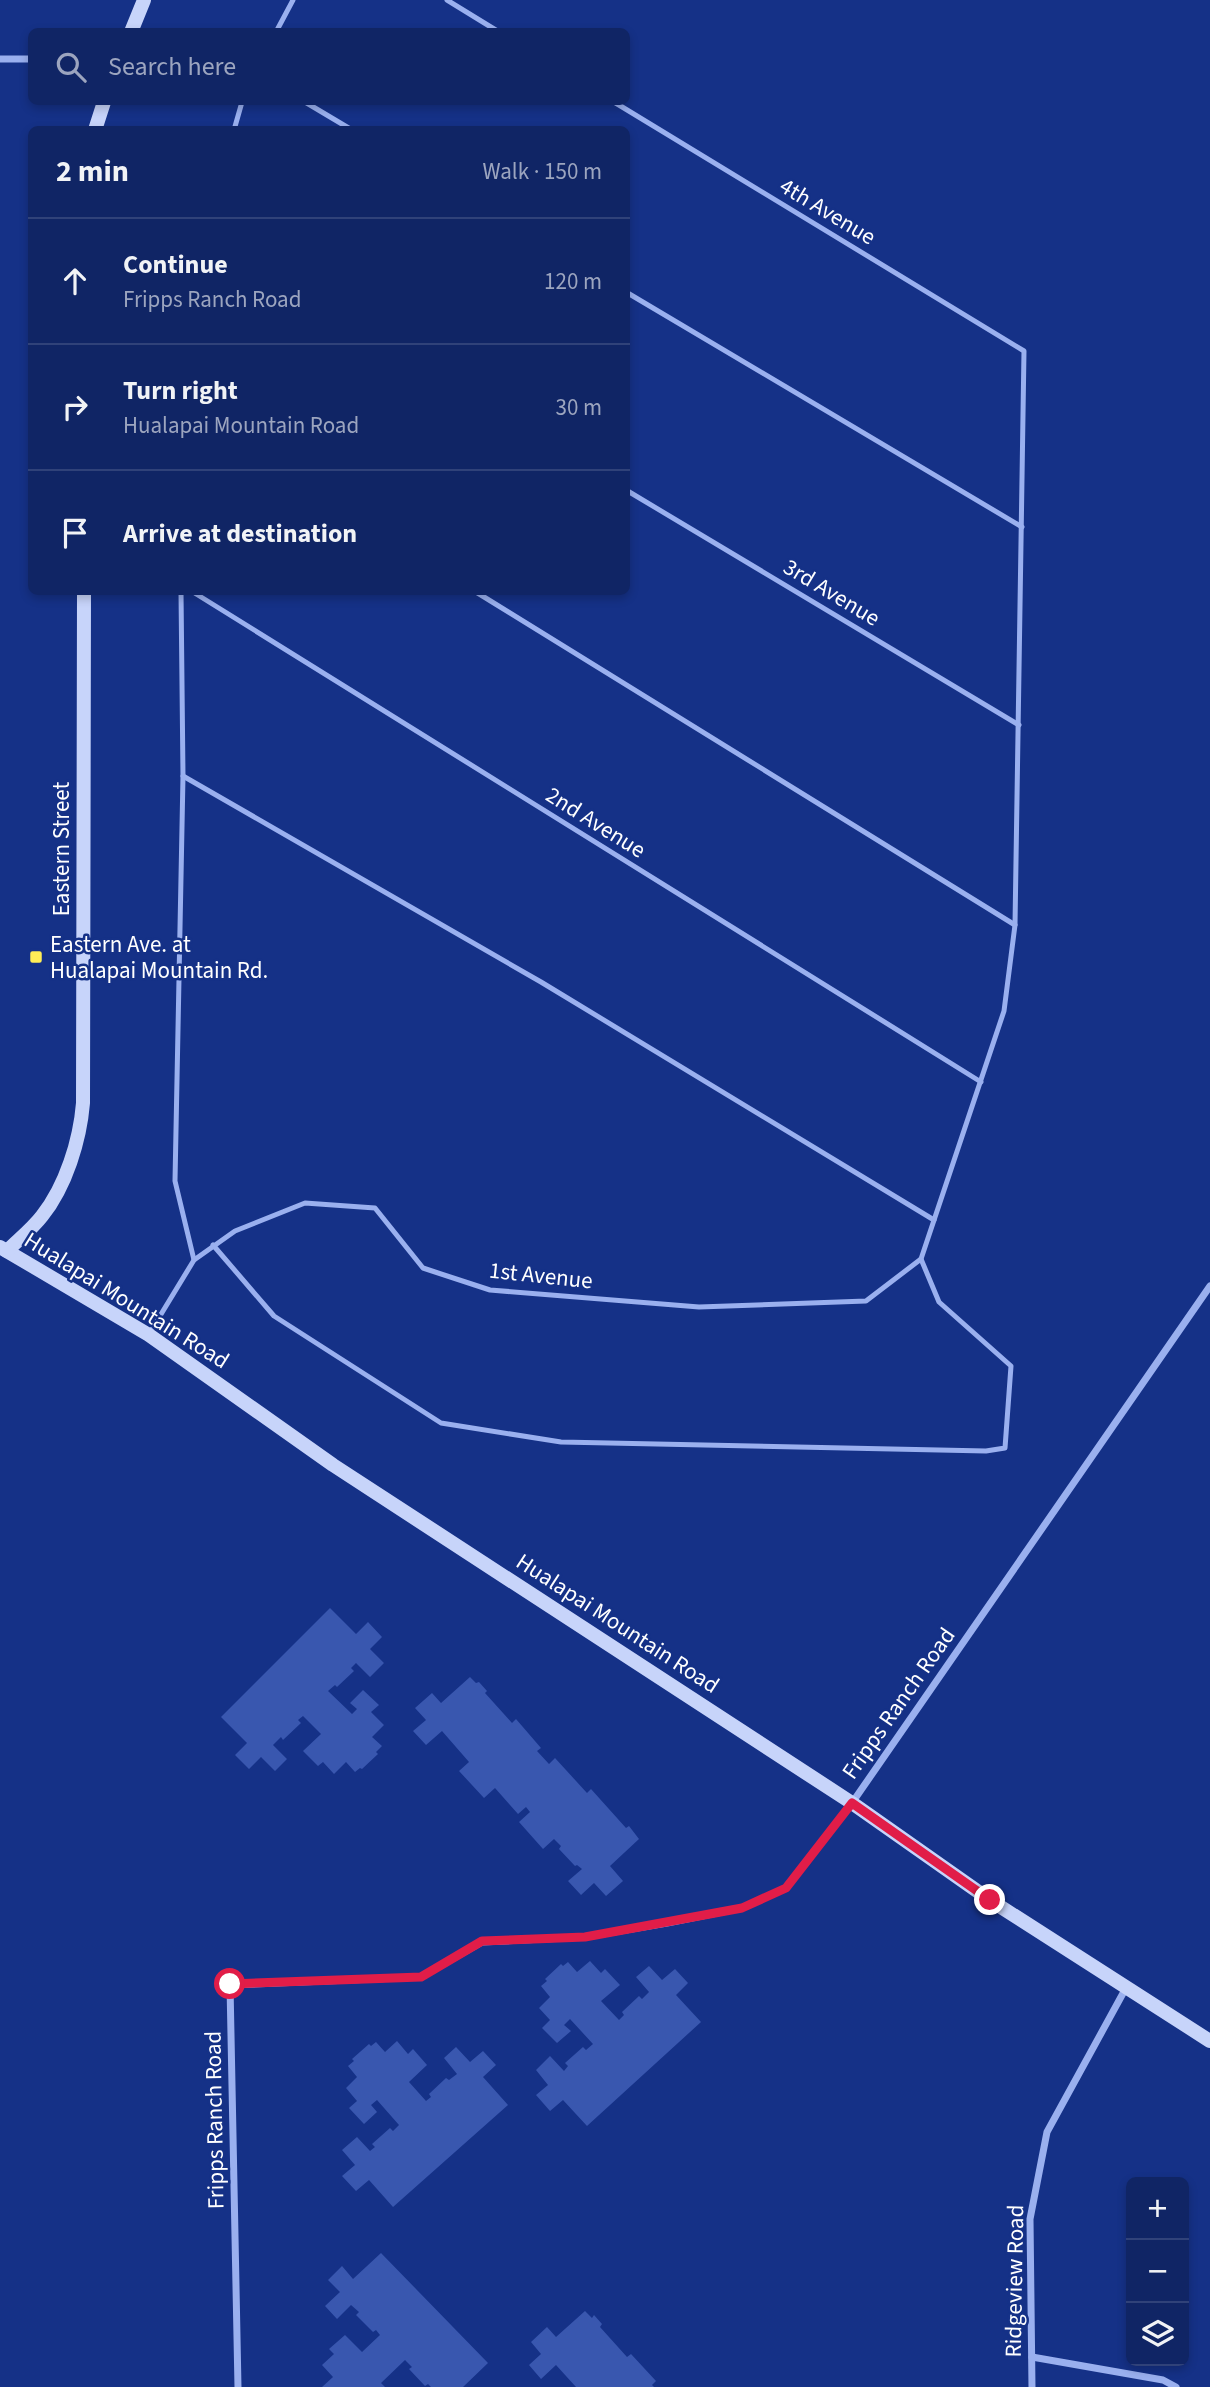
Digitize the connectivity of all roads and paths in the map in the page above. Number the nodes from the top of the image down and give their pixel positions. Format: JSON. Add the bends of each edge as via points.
{"nodes":[{"id":1,"x":144,"y":0,"type":"edge"},
{"id":2,"x":293,"y":0,"type":"edge"},
{"id":3,"x":447,"y":0,"type":"edge"},
{"id":4,"x":133,"y":28,"type":"edge"},
{"id":5,"x":278,"y":28,"type":"edge"},
{"id":6,"x":492,"y":28,"type":"edge"},
{"id":7,"x":0,"y":59,"type":"edge"},
{"id":8,"x":28,"y":59,"type":"edge"},
{"id":9,"x":103,"y":105,"type":"edge"},
{"id":10,"x":241,"y":105,"type":"edge"},
{"id":11,"x":310,"y":105,"type":"edge"},
{"id":12,"x":619,"y":105,"type":"edge"},
{"id":13,"x":95,"y":126,"type":"edge"},
{"id":14,"x":235,"y":126,"type":"edge"},
{"id":15,"x":345,"y":126,"type":"edge"},
{"id":16,"x":630,"y":294,"type":"edge"},
{"id":17,"x":630,"y":492,"type":"edge"},
{"id":18,"x":1021,"y":527,"type":"junction"},
{"id":19,"x":84,"y":595,"type":"edge"},
{"id":20,"x":181,"y":595,"type":"edge"},
{"id":21,"x":199,"y":595,"type":"edge"},
{"id":22,"x":481,"y":595,"type":"edge"},
{"id":23,"x":1019,"y":725,"type":"junction"},
{"id":24,"x":183,"y":776,"type":"junction"},
{"id":25,"x":1015,"y":925,"type":"junction"},
{"id":26,"x":981,"y":1082,"type":"junction"},
{"id":27,"x":934,"y":1220,"type":"junction"},
{"id":28,"x":213,"y":1245,"type":"junction"},
{"id":29,"x":3,"y":1249,"type":"edge"},
{"id":30,"x":920,"y":1259,"type":"junction"},
{"id":31,"x":194,"y":1261,"type":"junction"},
{"id":32,"x":1210,"y":1286,"type":"edge"},
{"id":33,"x":149,"y":1335,"type":"junction"},
{"id":34,"x":852,"y":1803,"type":"junction"},
{"id":35,"x":1127,"y":1986,"type":"junction"},
{"id":36,"x":1210,"y":2041,"type":"edge"},
{"id":37,"x":1032,"y":2357,"type":"junction"},
{"id":38,"x":238,"y":2387,"type":"edge"},
{"id":39,"x":1032,"y":2387,"type":"edge"},
{"id":40,"x":1176,"y":2387,"type":"edge"}],
"edges":[{"from":1,"to":4,"type":"main road"},
{"from":2,"to":5,"type":"lane"},
{"from":3,"to":6,"type":"lane"},
{"from":7,"to":8,"type":"street"},
{"from":9,"to":13,"type":"main road"},
{"from":10,"to":14,"type":"lane"},
{"from":11,"to":15,"type":"lane"},
{"from":12,"to":18,"type":"lane","name":"4th Avenue","via":[[1024,351]]},
{"from":16,"to":18,"type":"lane"},
{"from":17,"to":23,"type":"lane","name":"3rd Avenue"},
{"from":18,"to":23,"type":"lane"},
{"from":19,"to":29,"type":"main road","name":"Eastern Street","via":[[81,1128],[63,1180],[43,1215]]},
{"from":20,"to":24,"type":"lane"},
{"from":21,"to":26,"type":"lane","name":"2nd Avenue"},
{"from":22,"to":25,"type":"lane"},
{"from":23,"to":25,"type":"lane"},
{"from":24,"to":27,"type":"lane","via":[[541,982]]},
{"from":24,"to":31,"type":"lane","via":[[175,1181]]},
{"from":25,"to":26,"type":"lane","via":[[1004,1012]]},
{"from":26,"to":27,"type":"lane"},
{"from":27,"to":30,"type":"lane"},
{"from":28,"to":30,"type":"lane","name":"1st Avenue","via":[[235,1231],[305,1203],[375,1208],[423,1268],[490,1290],[699,1307],[866,1301]]},
{"from":28,"to":30,"type":"lane","via":[[274,1316],[440,1423],[561,1442],[1005,1448],[1011,1366],[939,1302]]},
{"from":28,"to":31,"type":"lane","name":"1st Avenue"},
{"from":29,"to":33,"type":"main road","name":"Hualapai Mountain Road"},
{"from":31,"to":33,"type":"lane","name":"1st Avenue"},
{"from":32,"to":34,"type":"street","name":"Fripps Ranch Road"},
{"from":33,"to":34,"type":"main road","name":"Hualapai Mountain Road","via":[[333,1465]]},
{"from":34,"to":35,"type":"main road","name":"Hualapai Mountain Road","via":[[990,1900]]},
{"from":34,"to":38,"type":"street","name":"Fripps Ranch Road","via":[[786,1888],[742,1908],[585,1937],[482,1941],[421,1977],[230,1984]]},
{"from":35,"to":36,"type":"main road","name":"Hualapai Mountain Road"},
{"from":35,"to":37,"type":"street","name":"Ridgeview Road","via":[[1047,2132],[1030,2219]]},
{"from":37,"to":39,"type":"street","name":"Ridgeview Road"},
{"from":37,"to":40,"type":"street","via":[[1163,2380]]}]}
